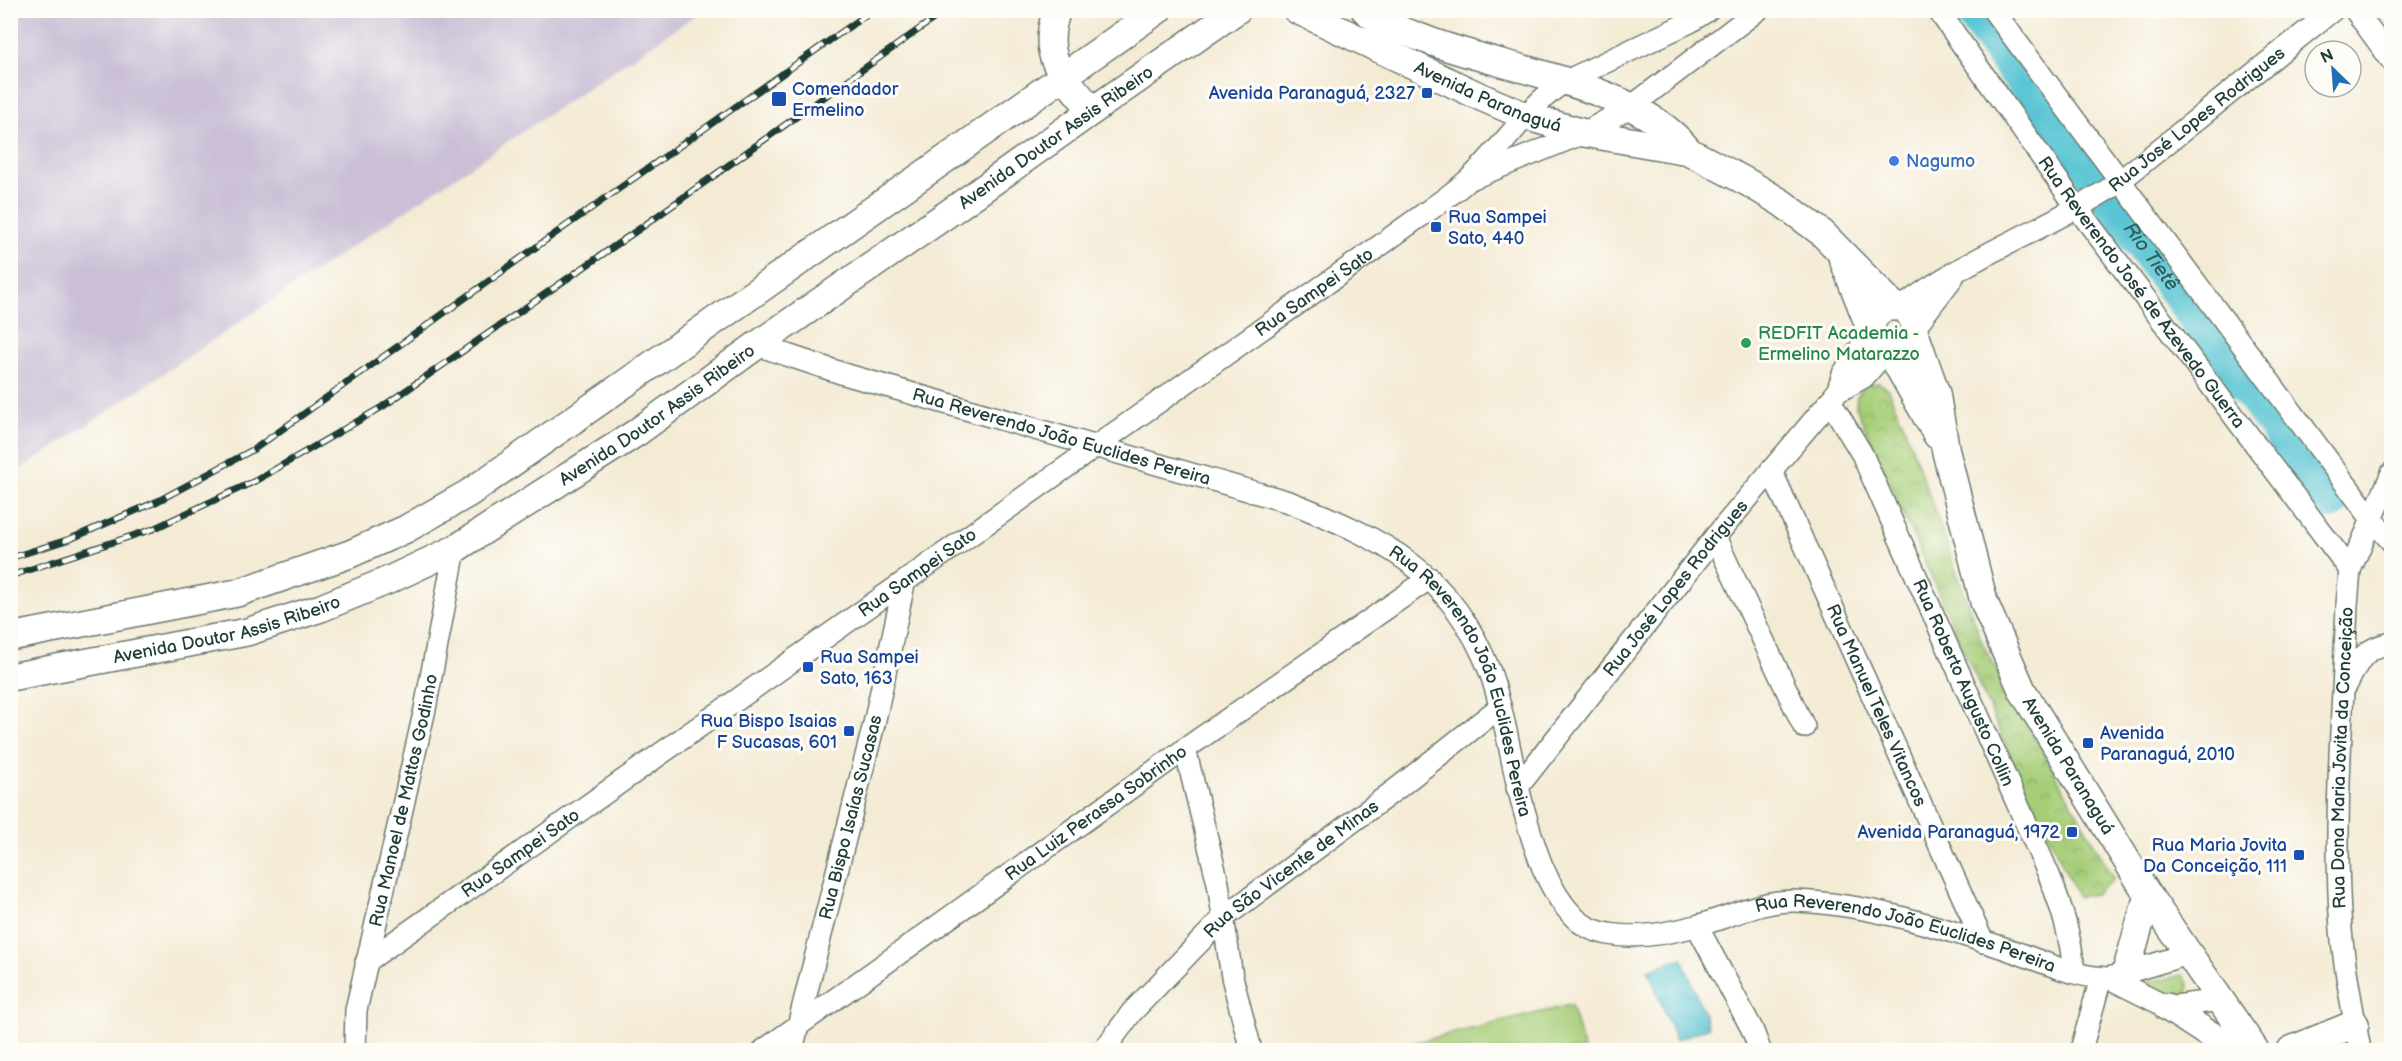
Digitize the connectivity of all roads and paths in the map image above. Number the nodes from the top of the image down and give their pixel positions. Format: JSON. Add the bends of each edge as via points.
{"nodes":[{"id":1,"x":1057,"y":10,"type":"edge"},
{"id":2,"x":1158,"y":10,"type":"edge"},
{"id":3,"x":1237,"y":10,"type":"edge"},
{"id":4,"x":1297,"y":10,"type":"edge"},
{"id":5,"x":1365,"y":10,"type":"edge"},
{"id":6,"x":1708,"y":10,"type":"edge"},
{"id":7,"x":1758,"y":10,"type":"edge"},
{"id":8,"x":1938,"y":10,"type":"edge"},
{"id":9,"x":1993,"y":10,"type":"edge"},
{"id":10,"x":2333,"y":10,"type":"edge"},
{"id":11,"x":2355,"y":10,"type":"edge"},
{"id":12,"x":1690,"y":22,"type":"junction"},
{"id":13,"x":1712,"y":46,"type":"junction"},
{"id":14,"x":2391,"y":62,"type":"edge"},
{"id":15,"x":1066,"y":76,"type":"junction"},
{"id":16,"x":1564,"y":82,"type":"junction"},
{"id":17,"x":1632,"y":106,"type":"junction"},
{"id":18,"x":1092,"y":111,"type":"junction"},
{"id":19,"x":1525,"y":116,"type":"junction"},
{"id":20,"x":1584,"y":133,"type":"junction"},
{"id":21,"x":1688,"y":151,"type":"junction"},
{"id":22,"x":1467,"y":181,"type":"junction"},
{"id":23,"x":2117,"y":184,"type":"junction"},
{"id":24,"x":2081,"y":207,"type":"junction"},
{"id":25,"x":1839,"y":250,"type":"junction"},
{"id":26,"x":1906,"y":318,"type":"junction"},
{"id":27,"x":1879,"y":341,"type":"junction"},
{"id":28,"x":757,"y":345,"type":"junction"},
{"id":29,"x":1833,"y":397,"type":"junction"},
{"id":30,"x":1096,"y":445,"type":"junction"},
{"id":31,"x":1946,"y":452,"type":"junction"},
{"id":32,"x":1771,"y":470,"type":"junction"},
{"id":33,"x":2391,"y":472,"type":"edge"},
{"id":34,"x":2371,"y":518,"type":"junction"},
{"id":35,"x":1715,"y":537,"type":"junction"},
{"id":36,"x":2389,"y":537,"type":"edge"},
{"id":37,"x":455,"y":549,"type":"junction"},
{"id":38,"x":2350,"y":570,"type":"junction"},
{"id":39,"x":1430,"y":578,"type":"junction"},
{"id":40,"x":904,"y":584,"type":"junction"},
{"id":41,"x":10,"y":637,"type":"edge"},
{"id":42,"x":2391,"y":643,"type":"edge"},
{"id":43,"x":10,"y":676,"type":"edge"},
{"id":44,"x":2344,"y":689,"type":"junction"},
{"id":45,"x":1500,"y":707,"type":"junction"},
{"id":46,"x":1804,"y":727,"type":"dead end"},
{"id":47,"x":1185,"y":749,"type":"junction"},
{"id":48,"x":1517,"y":788,"type":"junction"},
{"id":49,"x":2148,"y":895,"type":"junction"},
{"id":50,"x":1223,"y":918,"type":"junction"},
{"id":51,"x":1697,"y":926,"type":"junction"},
{"id":52,"x":1983,"y":942,"type":"junction"},
{"id":53,"x":2188,"y":954,"type":"junction"},
{"id":54,"x":366,"y":962,"type":"junction"},
{"id":55,"x":2074,"y":972,"type":"junction"},
{"id":56,"x":2112,"y":976,"type":"junction"},
{"id":57,"x":2220,"y":1000,"type":"junction"},
{"id":58,"x":2167,"y":1007,"type":"junction"},
{"id":59,"x":2355,"y":1024,"type":"junction"},
{"id":60,"x":799,"y":1025,"type":"junction"},
{"id":61,"x":355,"y":1050,"type":"edge"},
{"id":62,"x":764,"y":1050,"type":"edge"},
{"id":63,"x":792,"y":1050,"type":"edge"},
{"id":64,"x":1104,"y":1050,"type":"edge"},
{"id":65,"x":1251,"y":1050,"type":"edge"},
{"id":66,"x":1760,"y":1050,"type":"edge"},
{"id":67,"x":2081,"y":1050,"type":"edge"},
{"id":68,"x":2241,"y":1050,"type":"edge"},
{"id":69,"x":2255,"y":1050,"type":"edge"},
{"id":70,"x":2290,"y":1050,"type":"edge"},
{"id":71,"x":2360,"y":1050,"type":"edge"}],
"edges":[{"from":1,"to":15,"type":"main road","via":[[1050,51]]},
{"from":2,"to":15,"type":"main road","name":"Avenida Doutor Assis Ribeiro"},
{"from":3,"to":18,"type":"main road","name":"Avenida Doutor Assis Ribeiro"},
{"from":4,"to":19,"type":"main road","name":"Avenida Paranaguá"},
{"from":5,"to":16,"type":"main road","name":"Avenida Paranaguá","via":[[1380,21],[1448,48]]},
{"from":6,"to":12,"type":"street","name":"Rua Sampei Sato"},
{"from":7,"to":13,"type":"street","name":"Rua Sampei Sato"},
{"from":8,"to":24,"type":"street","name":"Rua Reverendo José de Azevedo Guerra"},
{"from":9,"to":23,"type":"street"},
{"from":10,"to":23,"type":"street","name":"Rua José Lopes Rodrigues"},
{"from":11,"to":14,"type":"street"},
{"from":12,"to":13,"type":"street"},
{"from":12,"to":16,"type":"street","name":"Rua Sampei Sato"},
{"from":13,"to":17,"type":"street","name":"Rua Sampei Sato"},
{"from":15,"to":18,"type":"main road"},
{"from":15,"to":41,"type":"main road","name":"Avenida Doutor Assis Ribeiro","via":[[488,481],[406,529],[350,554],[237,593]]},
{"from":16,"to":17,"type":"main road","name":"Avenida Paranaguá"},
{"from":16,"to":19,"type":"street","name":"Rua Sampei Sato"},
{"from":17,"to":20,"type":"street","name":"Rua Sampei Sato"},
{"from":17,"to":21,"type":"main road","name":"Avenida Paranaguá","via":[[1674,134]]},
{"from":18,"to":28,"type":"main road","name":"Avenida Doutor Assis Ribeiro"},
{"from":19,"to":20,"type":"main road","name":"Avenida Paranaguá"},
{"from":19,"to":22,"type":"street","name":"Rua Sampei Sato"},
{"from":20,"to":21,"type":"main road","name":"Avenida Paranaguá"},
{"from":20,"to":22,"type":"street","name":"Rua Sampei Sato"},
{"from":21,"to":25,"type":"main road","name":"Avenida Paranaguá","via":[[1782,203]]},
{"from":22,"to":30,"type":"street","name":"Rua Sampei Sato"},
{"from":23,"to":24,"type":"street","name":"Rua José Lopes Rodrigues"},
{"from":23,"to":34,"type":"street"},
{"from":24,"to":26,"type":"street","name":"Rua José Lopes Rodrigues","via":[[1959,270]]},
{"from":24,"to":38,"type":"street","name":"Rua Reverendo José de Azevedo Guerra"},
{"from":25,"to":26,"type":"main road","name":"Avenida Paranaguá"},
{"from":25,"to":27,"type":"main road","name":"Avenida Paranaguá"},
{"from":26,"to":27,"type":"main road","via":[[1912,338],[1903,348]]},
{"from":26,"to":27,"type":"main road","via":[[1880,310],[1875,315]]},
{"from":26,"to":31,"type":"main road","name":"Avenida Paranaguá","via":[[1936,393]]},
{"from":27,"to":29,"type":"street","name":"Rua José Lopes Rodrigues","via":[[1843,374]]},
{"from":27,"to":31,"type":"main road","name":"Avenida Paranaguá"},
{"from":28,"to":30,"type":"street","name":"Rua Reverendo João Euclides Pereira","via":[[844,374]]},
{"from":28,"to":37,"type":"main road","name":"Avenida Doutor Assis Ribeiro","via":[[636,434]]},
{"from":29,"to":32,"type":"street","name":"Rua José Lopes Rodrigues"},
{"from":29,"to":55,"type":"street","name":"Rua Roberto Augusto Collin","via":[[2049,875],[2065,916]]},
{"from":30,"to":39,"type":"street","name":"Rua Reverendo João Euclides Pereira","via":[[1289,502],[1340,522],[1387,547]]},
{"from":30,"to":40,"type":"street","name":"Rua Sampei Sato"},
{"from":31,"to":49,"type":"main road","name":"Avenida Paranaguá","via":[[1981,593],[1998,638],[2022,690]]},
{"from":32,"to":35,"type":"street","name":"Rua José Lopes Rodrigues"},
{"from":32,"to":52,"type":"street","name":"Rua Manuel Teles Vitancos"},
{"from":33,"to":34,"type":"street","name":"Rua Dona Maria Jovita da Conceição"},
{"from":34,"to":36,"type":"street"},
{"from":34,"to":38,"type":"street","name":"Rua Dona Maria Jovita da Conceição"},
{"from":35,"to":46,"type":"street"},
{"from":35,"to":48,"type":"street","name":"Rua José Lopes Rodrigues"},
{"from":37,"to":43,"type":"main road","name":"Avenida Doutor Assis Ribeiro","via":[[340,600],[247,633]]},
{"from":37,"to":54,"type":"street","name":"Rua Manoel de Mattos Godinho","via":[[425,709]]},
{"from":38,"to":44,"type":"street","name":"Rua Dona Maria Jovita da Conceição"},
{"from":39,"to":45,"type":"street","name":"Rua Reverendo João Euclides Pereira","via":[[1452,602],[1473,636]]},
{"from":39,"to":47,"type":"street","name":"Rua Luiz Perassa Sobrinho"},
{"from":40,"to":54,"type":"street","name":"Rua Sampei Sato"},
{"from":40,"to":60,"type":"street","name":"Rua Bispo Isaías Sucasas","via":[[874,724]]},
{"from":42,"to":44,"type":"street","via":[[2363,655]]},
{"from":44,"to":59,"type":"street","name":"Rua Dona Maria Jovita da Conceição","via":[[2338,880]]},
{"from":45,"to":48,"type":"street","name":"Rua Reverendo João Euclides Pereira"},
{"from":45,"to":50,"type":"street","name":"Rua São Vicente de Minas"},
{"from":47,"to":50,"type":"street"},
{"from":47,"to":60,"type":"street","name":"Rua Luiz Perassa Sobrinho"},
{"from":48,"to":51,"type":"street","name":"Rua Reverendo João Euclides Pereira","via":[[1548,876],[1577,920],[1594,930],[1618,935]]},
{"from":49,"to":53,"type":"main road","name":"Avenida Paranaguá"},
{"from":49,"to":56,"type":"main road"},
{"from":50,"to":64,"type":"street","name":"Rua São Vicente de Minas","via":[[1132,1012]]},
{"from":50,"to":65,"type":"street","via":[[1232,977]]},
{"from":51,"to":52,"type":"street","name":"Rua Reverendo João Euclides Pereira","via":[[1786,901],[1832,902]]},
{"from":51,"to":66,"type":"street"},
{"from":52,"to":55,"type":"street","name":"Rua Reverendo João Euclides Pereira"},
{"from":53,"to":56,"type":"street","name":"Rua Reverendo João Euclides Pereira"},
{"from":53,"to":57,"type":"main road","name":"Avenida Paranaguá"},
{"from":54,"to":61,"type":"street","name":"Rua Manoel de Mattos Godinho","via":[[356,1010]]},
{"from":55,"to":56,"type":"street","name":"Rua Reverendo João Euclides Pereira"},
{"from":56,"to":58,"type":"street","name":"Rua Reverendo João Euclides Pereira"},
{"from":56,"to":67,"type":"street"},
{"from":57,"to":58,"type":"street"},
{"from":57,"to":69,"type":"main road","name":"Avenida Paranaguá"},
{"from":58,"to":68,"type":"main road"},
{"from":59,"to":70,"type":"main road"},
{"from":59,"to":71,"type":"street","name":"Rua Dona Maria Jovita da Conceição"},
{"from":60,"to":62,"type":"street","name":"Rua Luiz Perassa Sobrinho"},
{"from":60,"to":63,"type":"street","name":"Rua Bispo Isaías Sucasas"}]}
